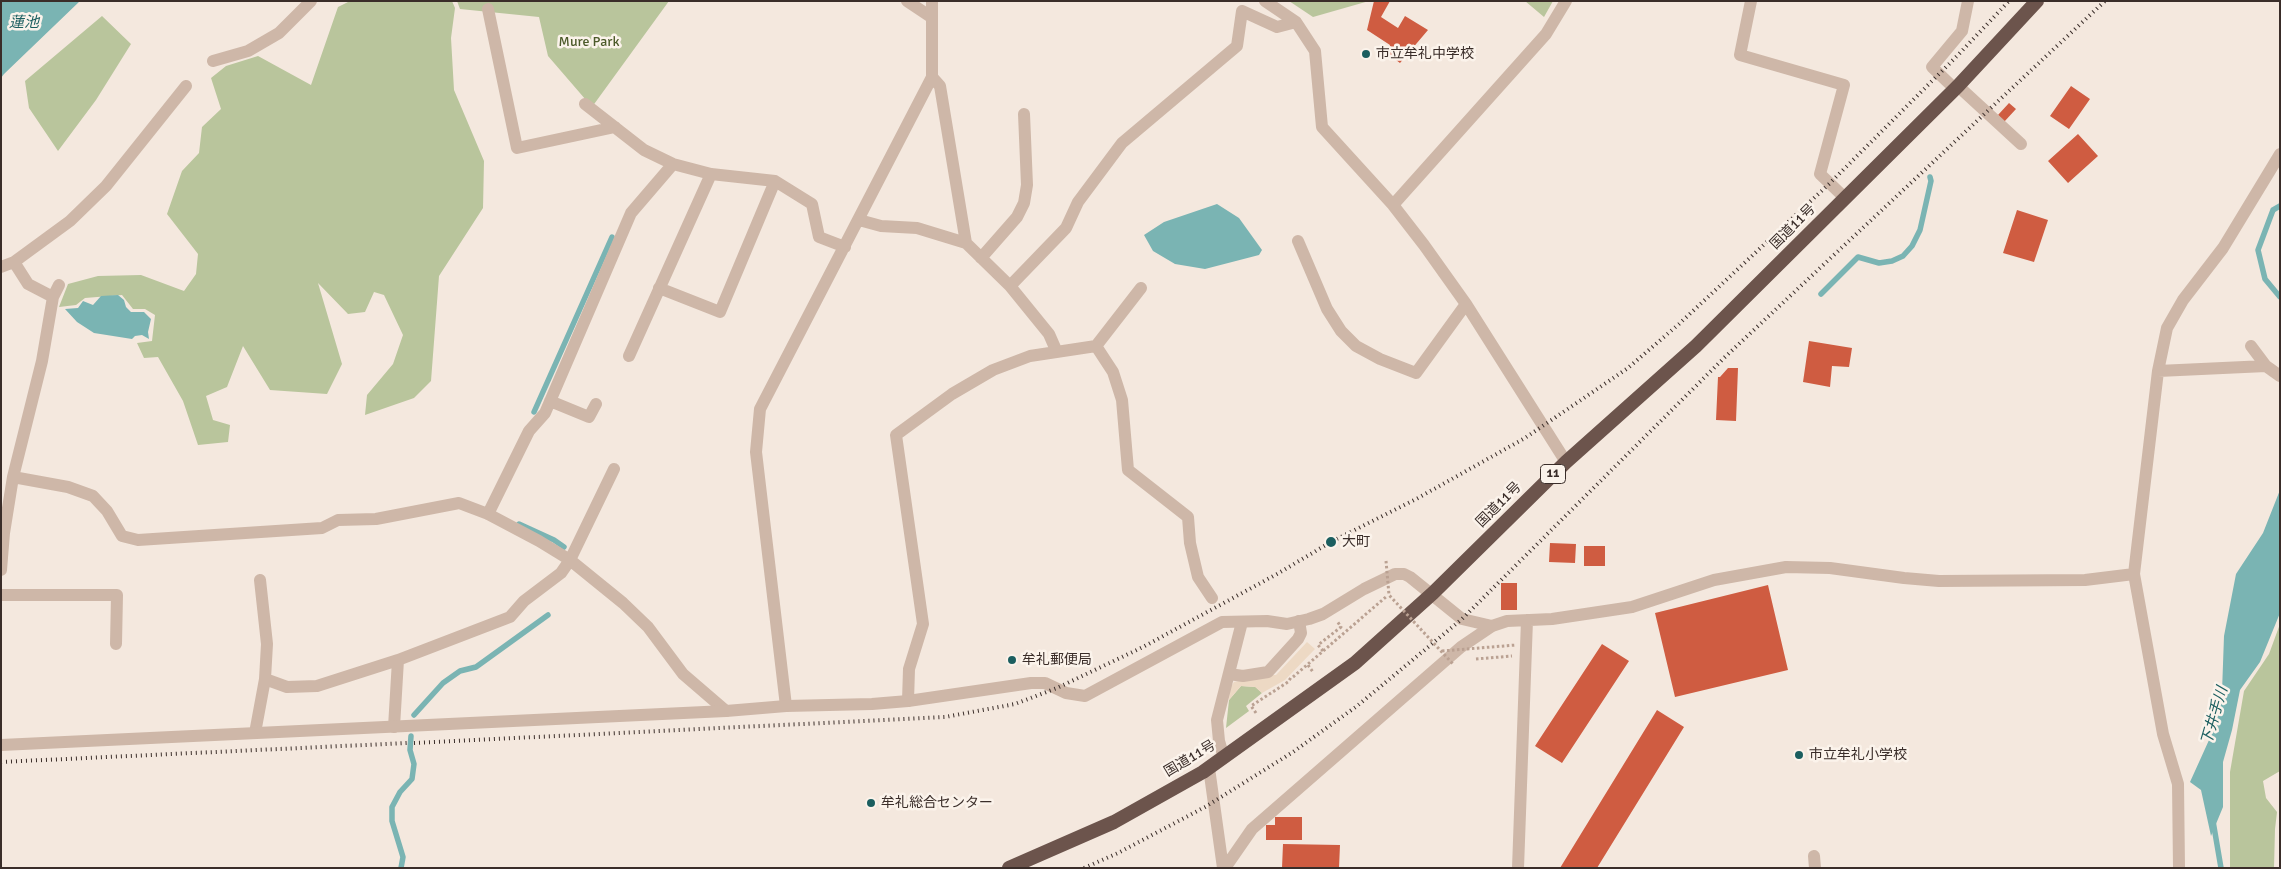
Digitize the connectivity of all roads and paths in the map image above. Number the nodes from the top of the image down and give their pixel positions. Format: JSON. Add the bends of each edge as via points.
{"nodes":[{"id":1,"x":311,"y":1,"type":"edge"},
{"id":2,"x":906,"y":1,"type":"edge"},
{"id":3,"x":932,"y":1,"type":"edge"},
{"id":4,"x":1265,"y":1,"type":"edge"},
{"id":5,"x":1566,"y":1,"type":"edge"},
{"id":6,"x":1751,"y":1,"type":"edge"},
{"id":7,"x":1968,"y":1,"type":"edge"},
{"id":8,"x":2037,"y":1,"type":"edge"},
{"id":9,"x":488,"y":10,"type":"dead end"},
{"id":10,"x":931,"y":18,"type":"junction"},
{"id":11,"x":1296,"y":22,"type":"junction"},
{"id":12,"x":213,"y":61,"type":"dead end"},
{"id":13,"x":932,"y":77,"type":"junction"},
{"id":14,"x":186,"y":86,"type":"dead end"},
{"id":15,"x":1956,"y":88,"type":"junction"},
{"id":16,"x":585,"y":104,"type":"dead end"},
{"id":17,"x":1024,"y":114,"type":"dead end"},
{"id":18,"x":614,"y":127,"type":"junction"},
{"id":19,"x":2021,"y":144,"type":"dead end"},
{"id":20,"x":2280,"y":154,"type":"edge"},
{"id":21,"x":673,"y":164,"type":"junction"},
{"id":22,"x":711,"y":174,"type":"junction"},
{"id":23,"x":775,"y":181,"type":"junction"},
{"id":24,"x":1846,"y":198,"type":"junction"},
{"id":25,"x":1393,"y":206,"type":"junction"},
{"id":26,"x":859,"y":220,"type":"junction"},
{"id":27,"x":1298,"y":241,"type":"dead end"},
{"id":28,"x":966,"y":244,"type":"junction"},
{"id":29,"x":845,"y":247,"type":"junction"},
{"id":30,"x":981,"y":258,"type":"junction"},
{"id":31,"x":14,"y":262,"type":"junction"},
{"id":32,"x":1,"y":267,"type":"edge"},
{"id":33,"x":59,"y":285,"type":"dead end"},
{"id":34,"x":1010,"y":286,"type":"junction"},
{"id":35,"x":659,"y":288,"type":"junction"},
{"id":36,"x":1141,"y":288,"type":"dead end"},
{"id":37,"x":52,"y":297,"type":"junction"},
{"id":38,"x":1466,"y":304,"type":"junction"},
{"id":39,"x":1096,"y":346,"type":"junction"},
{"id":40,"x":2251,"y":346,"type":"dead end"},
{"id":41,"x":1056,"y":350,"type":"junction"},
{"id":42,"x":629,"y":356,"type":"dead end"},
{"id":43,"x":2266,"y":366,"type":"junction"},
{"id":44,"x":2158,"y":371,"type":"junction"},
{"id":45,"x":2280,"y":376,"type":"edge"},
{"id":46,"x":550,"y":401,"type":"junction"},
{"id":47,"x":596,"y":404,"type":"dead end"},
{"id":48,"x":1566,"y":462,"type":"junction"},
{"id":49,"x":614,"y":469,"type":"dead end"},
{"id":50,"x":12,"y":477,"type":"junction"},
{"id":51,"x":488,"y":514,"type":"junction"},
{"id":52,"x":570,"y":560,"type":"junction"},
{"id":53,"x":1386,"y":561,"type":"dead end"},
{"id":54,"x":1,"y":570,"type":"edge"},
{"id":55,"x":2134,"y":574,"type":"junction"},
{"id":56,"x":260,"y":580,"type":"dead end"},
{"id":57,"x":1432,"y":594,"type":"junction"},
{"id":58,"x":1,"y":595,"type":"edge"},
{"id":59,"x":1389,"y":595,"type":"junction"},
{"id":60,"x":1212,"y":598,"type":"dead end"},
{"id":61,"x":1527,"y":620,"type":"junction"},
{"id":62,"x":1299,"y":621,"type":"junction"},
{"id":63,"x":1336,"y":621,"type":"dead end"},
{"id":64,"x":1242,"y":622,"type":"junction"},
{"id":65,"x":1492,"y":626,"type":"junction"},
{"id":66,"x":116,"y":644,"type":"dead end"},
{"id":67,"x":1516,"y":646,"type":"dead end"},
{"id":68,"x":1442,"y":651,"type":"junction"},
{"id":69,"x":1323,"y":652,"type":"junction"},
{"id":70,"x":1517,"y":656,"type":"dead end"},
{"id":71,"x":1476,"y":659,"type":"dead end"},
{"id":72,"x":398,"y":660,"type":"junction"},
{"id":73,"x":1308,"y":664,"type":"junction"},
{"id":74,"x":1453,"y":664,"type":"dead end"},
{"id":75,"x":1288,"y":671,"type":"dead end"},
{"id":76,"x":1313,"y":672,"type":"dead end"},
{"id":77,"x":1229,"y":674,"type":"junction"},
{"id":78,"x":1293,"y":677,"type":"junction"},
{"id":79,"x":265,"y":679,"type":"junction"},
{"id":80,"x":908,"y":701,"type":"junction"},
{"id":81,"x":786,"y":706,"type":"junction"},
{"id":82,"x":726,"y":711,"type":"junction"},
{"id":83,"x":1256,"y":713,"type":"dead end"},
{"id":84,"x":394,"y":727,"type":"junction"},
{"id":85,"x":255,"y":733,"type":"junction"},
{"id":86,"x":1,"y":745,"type":"edge"},
{"id":87,"x":1224,"y":758,"type":"junction"},
{"id":88,"x":1209,"y":768,"type":"junction"},
{"id":89,"x":1009,"y":868,"type":"edge"},
{"id":90,"x":1224,"y":868,"type":"edge"},
{"id":91,"x":1518,"y":868,"type":"edge"},
{"id":92,"x":2179,"y":868,"type":"edge"}],
"edges":[{"from":1,"to":12,"type":"street","via":[[278,33],[248,50]]},
{"from":2,"to":10,"type":"street"},
{"from":3,"to":10,"type":"street"},
{"from":4,"to":11,"type":"street"},
{"from":5,"to":25,"type":"street","via":[[1546,34]]},
{"from":6,"to":24,"type":"street","via":[[1740,55],[1844,86],[1820,174]]},
{"from":7,"to":15,"type":"street","via":[[1962,31],[1932,67]]},
{"from":8,"to":15,"type":"highway","name":"国道11号","number":"11"},
{"from":9,"to":18,"type":"street","via":[[517,148]]},
{"from":10,"to":13,"type":"street"},
{"from":11,"to":25,"type":"street","via":[[1315,51],[1322,127]]},
{"from":11,"to":34,"type":"street","via":[[1277,27],[1242,11],[1237,46],[1122,143],[1078,202],[1066,228]]},
{"from":13,"to":26,"type":"street"},
{"from":13,"to":28,"type":"street","via":[[940,86]]},
{"from":14,"to":31,"type":"street","via":[[106,186],[70,221]]},
{"from":15,"to":19,"type":"street"},
{"from":15,"to":24,"type":"highway","name":"国道11号","number":"11"},
{"from":16,"to":18,"type":"street"},
{"from":17,"to":30,"type":"street","via":[[1027,185],[1024,203],[1017,217]]},
{"from":18,"to":21,"type":"street","via":[[644,150]]},
{"from":20,"to":44,"type":"street","via":[[2223,248],[2183,300],[2167,328]]},
{"from":21,"to":22,"type":"street"},
{"from":21,"to":46,"type":"street","via":[[631,213]]},
{"from":22,"to":23,"type":"street"},
{"from":22,"to":35,"type":"street"},
{"from":23,"to":29,"type":"street","via":[[812,204],[819,237]]},
{"from":23,"to":35,"type":"street","via":[[720,312]]},
{"from":24,"to":48,"type":"highway","name":"国道11号","number":"11","via":[[1696,346]]},
{"from":25,"to":38,"type":"street"},
{"from":26,"to":28,"type":"street","via":[[882,226],[917,228]]},
{"from":26,"to":29,"type":"street"},
{"from":27,"to":38,"type":"street","via":[[1327,309],[1341,332],[1356,346],[1380,360],[1416,373]]},
{"from":28,"to":30,"type":"street"},
{"from":29,"to":81,"type":"street","via":[[760,410],[756,452]]},
{"from":30,"to":34,"type":"street"},
{"from":31,"to":32,"type":"street"},
{"from":31,"to":37,"type":"street","via":[[28,284]]},
{"from":33,"to":37,"type":"street"},
{"from":34,"to":41,"type":"street","via":[[1049,334]]},
{"from":35,"to":42,"type":"street"},
{"from":36,"to":39,"type":"street"},
{"from":37,"to":50,"type":"street","via":[[42,362]]},
{"from":38,"to":48,"type":"street"},
{"from":39,"to":41,"type":"street"},
{"from":39,"to":60,"type":"street","via":[[1113,372],[1122,400],[1128,470],[1188,517],[1198,577]]},
{"from":40,"to":43,"type":"street"},
{"from":41,"to":80,"type":"street","via":[[993,370],[952,394],[896,435],[922,624],[909,669]]},
{"from":43,"to":44,"type":"street"},
{"from":43,"to":45,"type":"street"},
{"from":44,"to":55,"type":"street"},
{"from":46,"to":47,"type":"street","via":[[589,417]]},
{"from":46,"to":51,"type":"street","via":[[545,413],[529,431]]},
{"from":48,"to":57,"type":"highway","name":"国道11号","number":"11"},
{"from":49,"to":52,"type":"street"},
{"from":50,"to":51,"type":"street","via":[[68,486],[93,496],[107,511],[122,536],[138,540],[322,528],[338,520],[376,519],[459,503]]},
{"from":50,"to":54,"type":"street"},
{"from":51,"to":52,"type":"street"},
{"from":52,"to":72,"type":"street","via":[[561,573],[524,601],[510,617]]},
{"from":52,"to":82,"type":"street","via":[[623,603],[648,628],[682,674]]},
{"from":53,"to":59,"type":"path","bridge":true},
{"from":55,"to":61,"type":"street","via":[[2085,580],[1939,581],[1786,566],[1714,580],[1632,607]]},
{"from":55,"to":92,"type":"street","via":[[2163,734],[2178,784]]},
{"from":56,"to":79,"type":"street","via":[[267,644]]},
{"from":57,"to":62,"type":"street","via":[[1410,577],[1395,574],[1323,614]]},
{"from":57,"to":65,"type":"street","via":[[1462,619]]},
{"from":57,"to":87,"type":"highway","name":"国道11号","number":"11","via":[[1355,663]]},
{"from":58,"to":66,"type":"street","via":[[117,595]]},
{"from":59,"to":68,"type":"path","bridge":true},
{"from":59,"to":69,"type":"path"},
{"from":61,"to":65,"type":"street"},
{"from":61,"to":91,"type":"street"},
{"from":62,"to":64,"type":"street","via":[[1287,624]]},
{"from":62,"to":77,"type":"street","via":[[1301,633],[1298,639],[1268,672],[1243,676]]},
{"from":63,"to":69,"type":"path","via":[[1341,627],[1318,645]]},
{"from":64,"to":77,"type":"street"},
{"from":64,"to":80,"type":"street","via":[[1222,622],[1085,696],[1066,693],[1045,683],[1031,683]]},
{"from":65,"to":90,"type":"street","via":[[1461,647],[1252,829]]},
{"from":67,"to":68,"type":"path","bridge":true},
{"from":68,"to":74,"type":"path","bridge":true},
{"from":69,"to":73,"type":"path"},
{"from":70,"to":71,"type":"path"},
{"from":72,"to":79,"type":"street","via":[[317,686],[287,687]]},
{"from":72,"to":84,"type":"street"},
{"from":73,"to":76,"type":"path"},
{"from":73,"to":78,"type":"path"},
{"from":75,"to":78,"type":"path"},
{"from":77,"to":87,"type":"street","via":[[1217,720]]},
{"from":78,"to":83,"type":"path","via":[[1250,706]]},
{"from":79,"to":85,"type":"street"},
{"from":80,"to":81,"type":"street"},
{"from":81,"to":82,"type":"street"},
{"from":82,"to":84,"type":"street"},
{"from":84,"to":85,"type":"street"},
{"from":85,"to":86,"type":"street"},
{"from":87,"to":88,"type":"highway","name":"国道11号","number":"11"},
{"from":88,"to":89,"type":"highway","name":"国道11号","number":"11","via":[[1114,822]]},
{"from":88,"to":90,"type":"street"}]}
